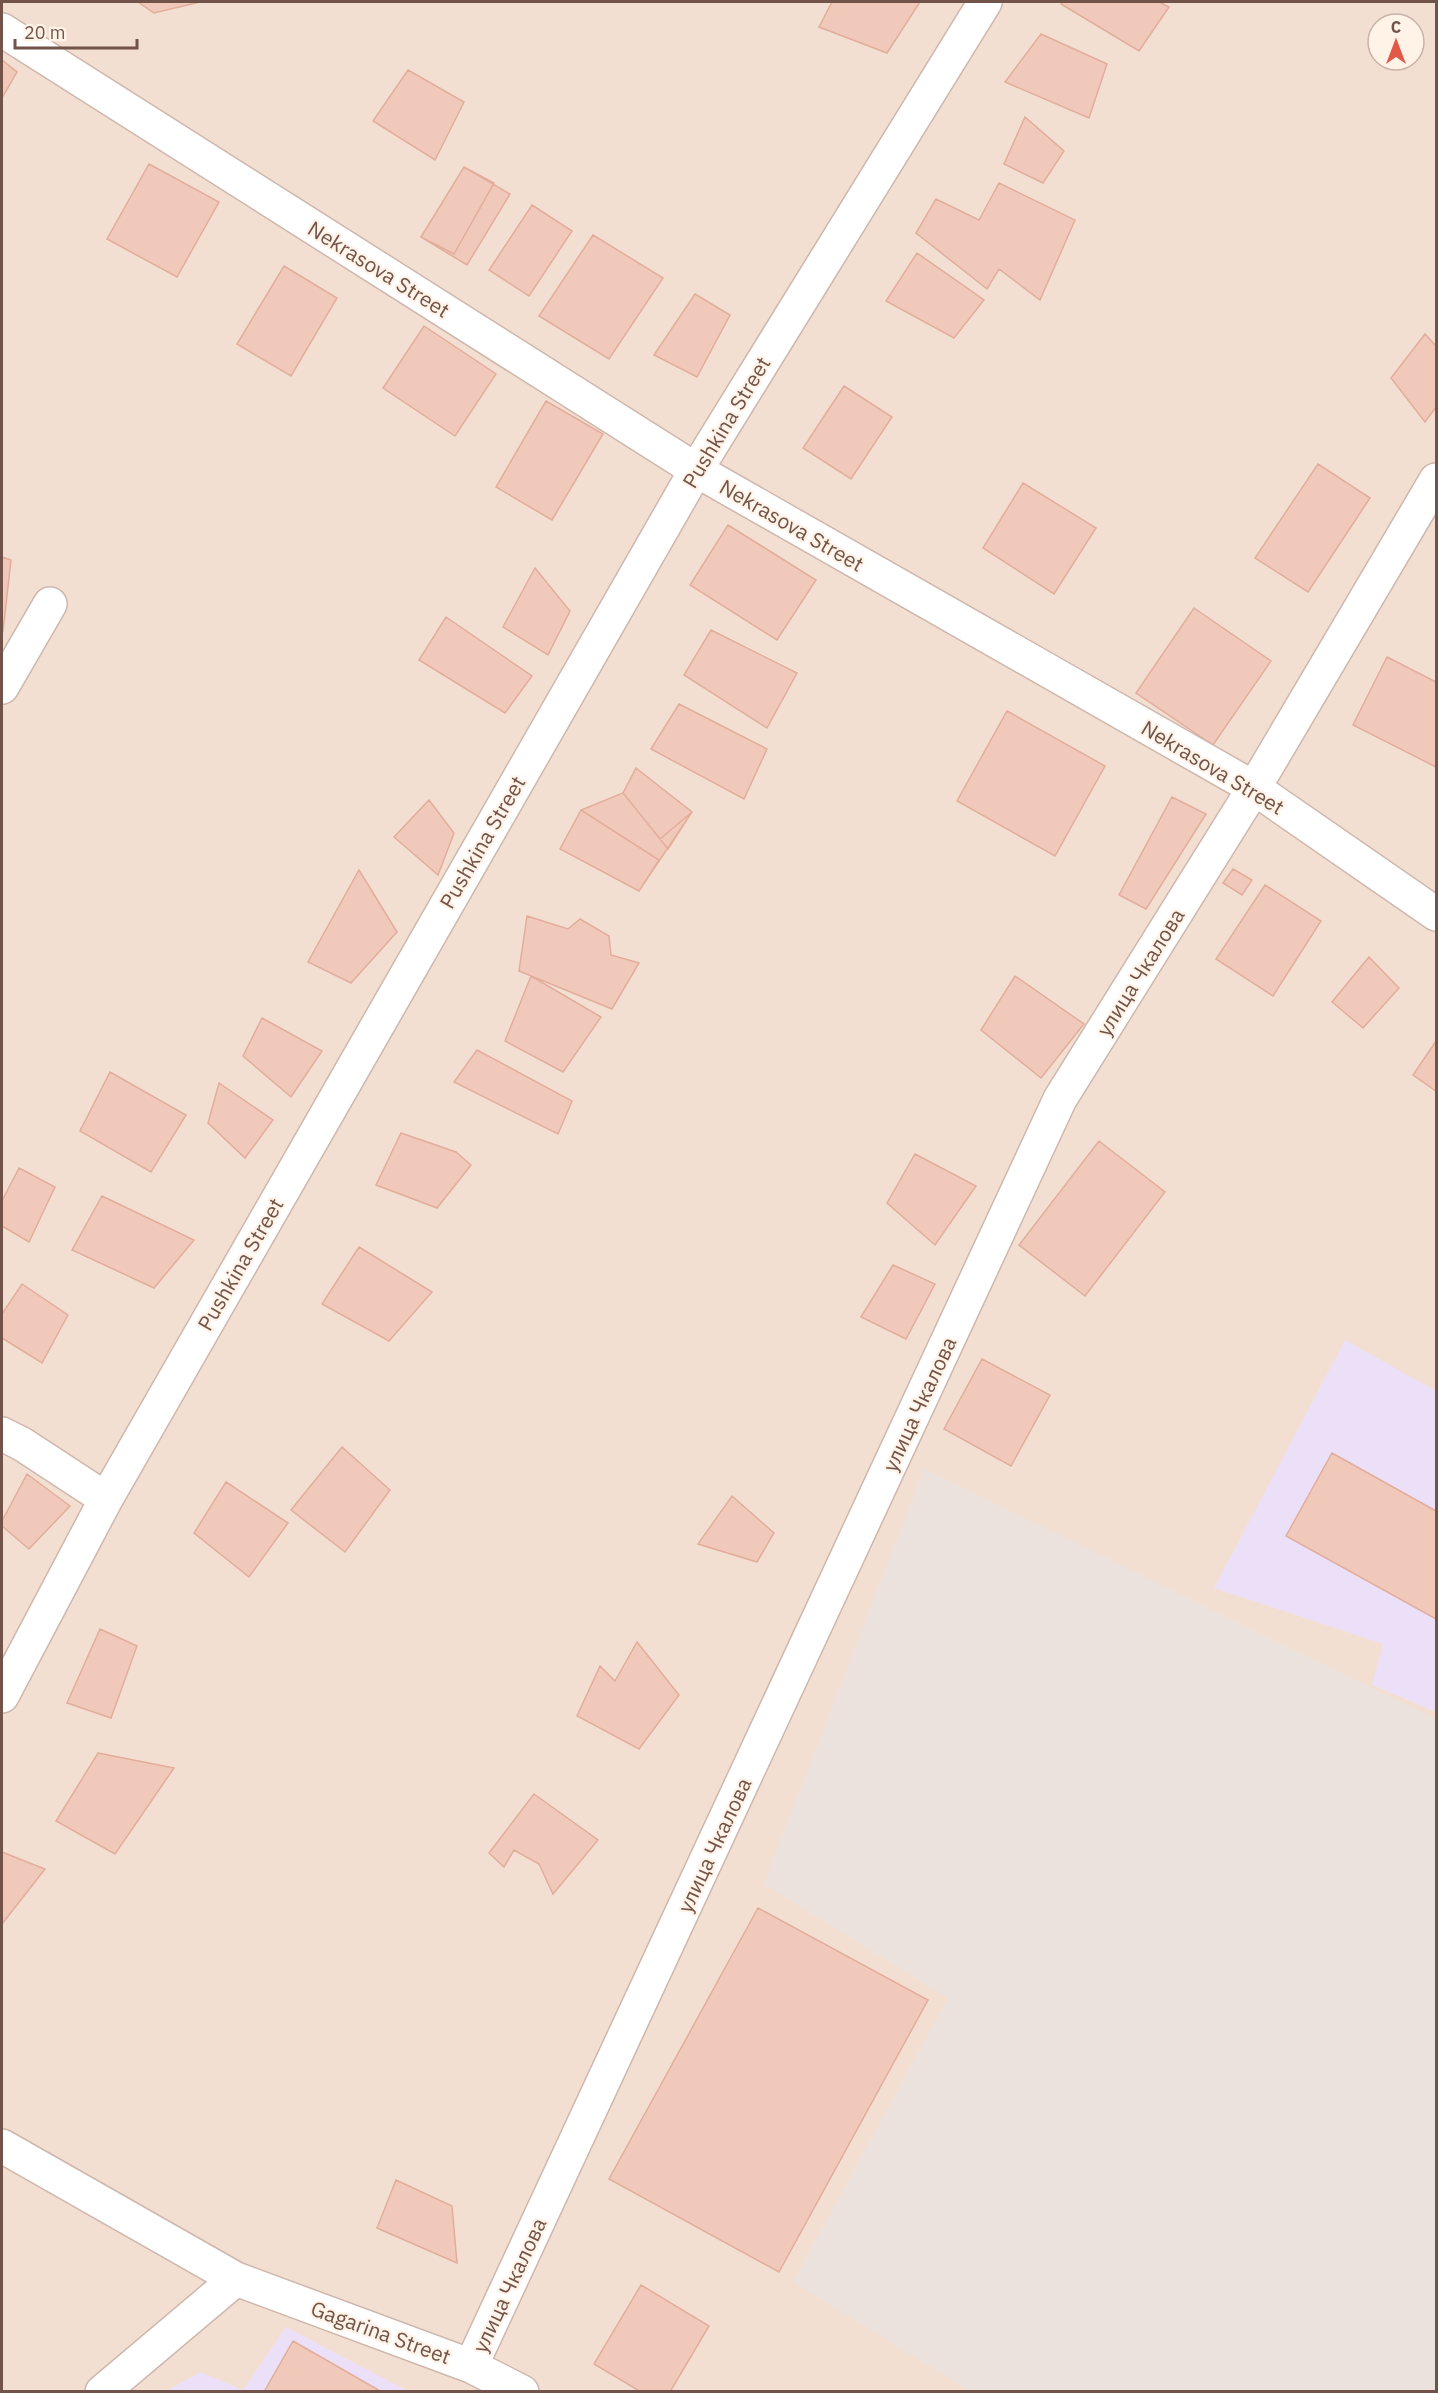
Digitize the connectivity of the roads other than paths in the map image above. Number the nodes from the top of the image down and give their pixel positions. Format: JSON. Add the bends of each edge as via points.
{"nodes":[{"id":1,"x":985,"y":2,"type":"edge"},
{"id":2,"x":2,"y":30,"type":"edge"},
{"id":3,"x":696,"y":470,"type":"junction"},
{"id":4,"x":1437,"y":480,"type":"edge"},
{"id":5,"x":50,"y":604,"type":"dead end"},
{"id":6,"x":2,"y":687,"type":"edge"},
{"id":7,"x":1254,"y":788,"type":"junction"},
{"id":8,"x":1437,"y":914,"type":"edge"},
{"id":9,"x":2,"y":1434,"type":"edge"},
{"id":10,"x":106,"y":1499,"type":"junction"},
{"id":11,"x":2,"y":1696,"type":"edge"},
{"id":12,"x":2,"y":2146,"type":"edge"},
{"id":13,"x":236,"y":2279,"type":"junction"},
{"id":14,"x":471,"y":2366,"type":"junction"},
{"id":15,"x":102,"y":2391,"type":"edge"},
{"id":16,"x":522,"y":2391,"type":"edge"}],
"edges":[{"from":1,"to":3,"type":"street","name":"Pushkina Street"},
{"from":2,"to":3,"type":"street","name":"Nekrasova Street"},
{"from":3,"to":7,"type":"street","name":"Nekrasova Street"},
{"from":3,"to":10,"type":"street","name":"Pushkina Street"},
{"from":4,"to":7,"type":"street","name":"улица Чкалова"},
{"from":5,"to":6,"type":"street"},
{"from":7,"to":8,"type":"street","name":"Nekrasova Street"},
{"from":7,"to":14,"type":"street","name":"улица Чкалова","via":[[1060,1100]]},
{"from":9,"to":10,"type":"street"},
{"from":10,"to":11,"type":"street","name":"Pushkina Street"},
{"from":12,"to":13,"type":"street","name":"Gagarina Street"},
{"from":13,"to":14,"type":"street","name":"Gagarina Street"},
{"from":13,"to":15,"type":"street"},
{"from":14,"to":16,"type":"street","name":"Gagarina Street"}]}
